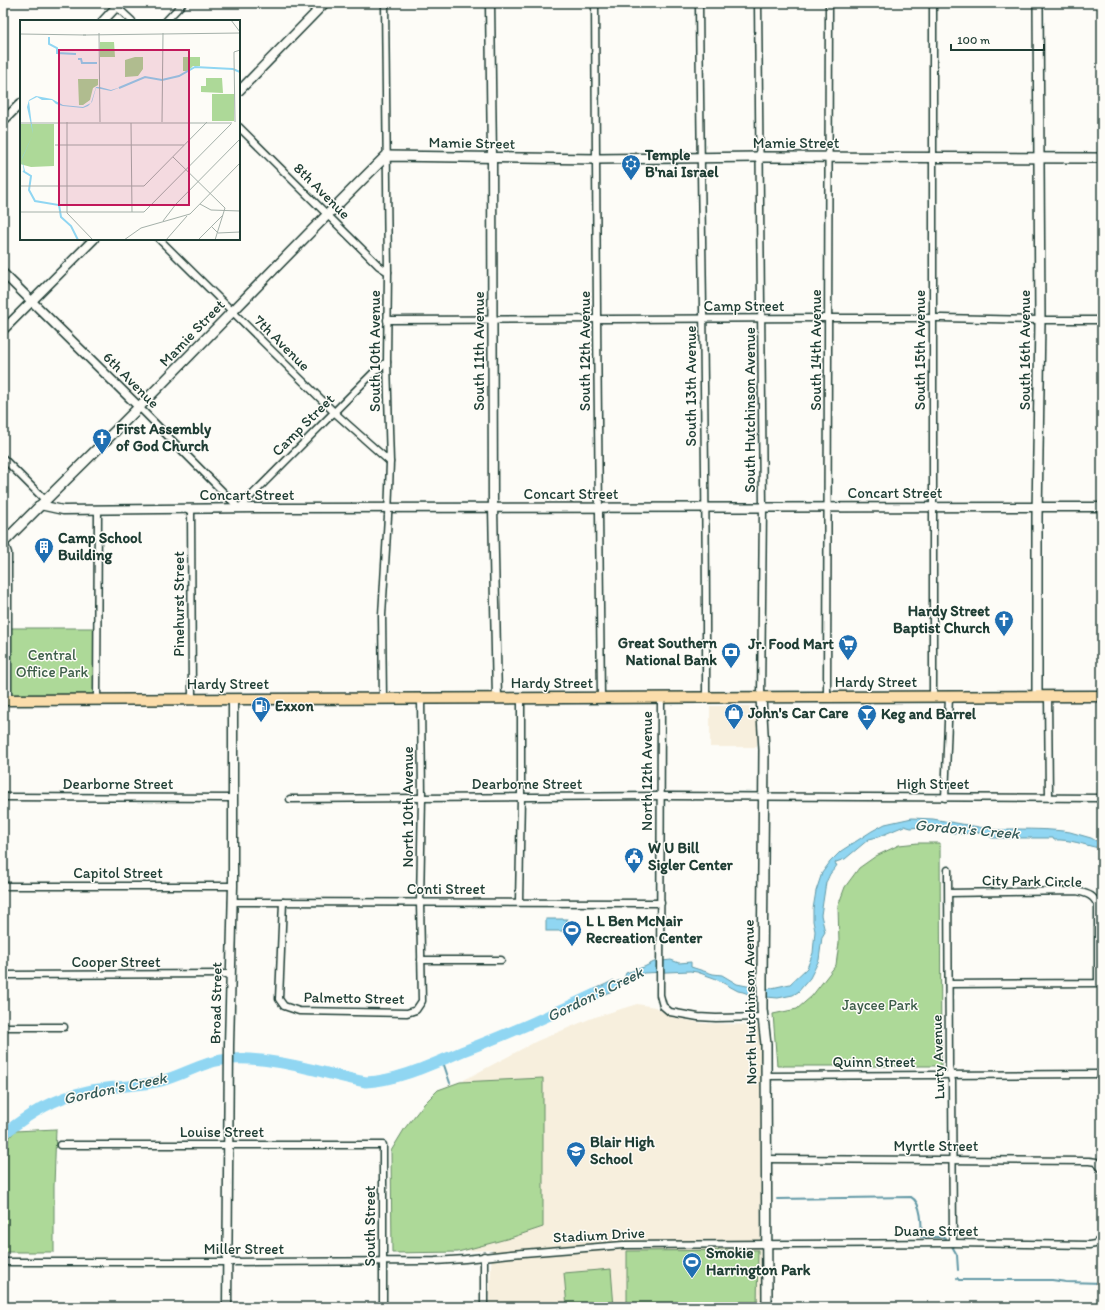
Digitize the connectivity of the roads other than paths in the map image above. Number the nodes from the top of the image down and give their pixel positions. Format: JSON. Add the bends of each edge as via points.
{"nodes":[{"id":1,"x":183,"y":3,"type":"edge"},
{"id":2,"x":308,"y":3,"type":"edge"},
{"id":3,"x":325,"y":3,"type":"edge"},
{"id":4,"x":385,"y":3,"type":"edge"},
{"id":5,"x":490,"y":3,"type":"edge"},
{"id":6,"x":595,"y":3,"type":"edge"},
{"id":7,"x":699,"y":3,"type":"edge"},
{"id":8,"x":758,"y":3,"type":"edge"},
{"id":9,"x":829,"y":3,"type":"edge"},
{"id":10,"x":933,"y":3,"type":"edge"},
{"id":11,"x":1038,"y":3,"type":"edge"},
{"id":12,"x":118,"y":5,"type":"edge"},
{"id":13,"x":317,"y":12,"type":"junction"},
{"id":14,"x":104,"y":20,"type":"edge"},
{"id":15,"x":131,"y":20,"type":"edge"},
{"id":16,"x":167,"y":20,"type":"edge"},
{"id":17,"x":240,"y":90,"type":"edge"},
{"id":18,"x":20,"y":104,"type":"edge"},
{"id":19,"x":3,"y":121,"type":"edge"},
{"id":20,"x":240,"y":128,"type":"edge"},
{"id":21,"x":386,"y":156,"type":"junction"},
{"id":22,"x":829,"y":156,"type":"junction"},
{"id":23,"x":933,"y":156,"type":"junction"},
{"id":24,"x":1038,"y":156,"type":"junction"},
{"id":25,"x":492,"y":157,"type":"junction"},
{"id":26,"x":700,"y":157,"type":"junction"},
{"id":27,"x":759,"y":157,"type":"junction"},
{"id":28,"x":1102,"y":158,"type":"edge"},
{"id":29,"x":596,"y":159,"type":"junction"},
{"id":30,"x":327,"y":214,"type":"junction"},
{"id":31,"x":93,"y":240,"type":"edge"},
{"id":32,"x":159,"y":240,"type":"edge"},
{"id":33,"x":388,"y":272,"type":"junction"},
{"id":34,"x":3,"y":273,"type":"edge"},
{"id":35,"x":32,"y":301,"type":"junction"},
{"id":36,"x":232,"y":312,"type":"junction"},
{"id":37,"x":762,"y":318,"type":"junction"},
{"id":38,"x":829,"y":318,"type":"junction"},
{"id":39,"x":493,"y":319,"type":"junction"},
{"id":40,"x":598,"y":319,"type":"junction"},
{"id":41,"x":703,"y":319,"type":"junction"},
{"id":42,"x":934,"y":319,"type":"junction"},
{"id":43,"x":387,"y":320,"type":"junction"},
{"id":44,"x":1040,"y":320,"type":"junction"},
{"id":45,"x":1102,"y":320,"type":"edge"},
{"id":46,"x":3,"y":330,"type":"edge"},
{"id":47,"x":387,"y":362,"type":"junction"},
{"id":48,"x":139,"y":407,"type":"junction"},
{"id":49,"x":335,"y":413,"type":"junction"},
{"id":50,"x":3,"y":458,"type":"edge"},
{"id":51,"x":390,"y":462,"type":"junction"},
{"id":52,"x":42,"y":502,"type":"junction"},
{"id":53,"x":1037,"y":506,"type":"junction"},
{"id":54,"x":828,"y":507,"type":"junction"},
{"id":55,"x":1102,"y":507,"type":"edge"},
{"id":56,"x":239,"y":508,"type":"junction"},
{"id":57,"x":493,"y":508,"type":"junction"},
{"id":58,"x":598,"y":508,"type":"junction"},
{"id":59,"x":705,"y":508,"type":"junction"},
{"id":60,"x":763,"y":508,"type":"junction"},
{"id":61,"x":932,"y":508,"type":"junction"},
{"id":62,"x":191,"y":509,"type":"junction"},
{"id":63,"x":388,"y":509,"type":"junction"},
{"id":64,"x":98,"y":510,"type":"junction"},
{"id":65,"x":4,"y":542,"type":"edge"},
{"id":66,"x":5,"y":656,"type":"edge"},
{"id":67,"x":1037,"y":696,"type":"junction"},
{"id":68,"x":1048,"y":696,"type":"junction"},
{"id":69,"x":1102,"y":696,"type":"edge"},
{"id":70,"x":762,"y":697,"type":"junction"},
{"id":71,"x":827,"y":697,"type":"junction"},
{"id":72,"x":933,"y":697,"type":"junction"},
{"id":73,"x":949,"y":697,"type":"junction"},
{"id":74,"x":383,"y":698,"type":"junction"},
{"id":75,"x":421,"y":698,"type":"junction"},
{"id":76,"x":497,"y":698,"type":"junction"},
{"id":77,"x":521,"y":698,"type":"junction"},
{"id":78,"x":602,"y":698,"type":"junction"},
{"id":79,"x":661,"y":698,"type":"junction"},
{"id":80,"x":706,"y":698,"type":"junction"},
{"id":81,"x":192,"y":699,"type":"junction"},
{"id":82,"x":234,"y":699,"type":"junction"},
{"id":83,"x":6,"y":700,"type":"edge"},
{"id":84,"x":97,"y":700,"type":"junction"},
{"id":85,"x":660,"y":796,"type":"junction"},
{"id":86,"x":3,"y":797,"type":"edge"},
{"id":87,"x":422,"y":797,"type":"junction"},
{"id":88,"x":521,"y":797,"type":"junction"},
{"id":89,"x":764,"y":797,"type":"junction"},
{"id":90,"x":1049,"y":797,"type":"junction"},
{"id":91,"x":233,"y":798,"type":"junction"},
{"id":92,"x":946,"y":798,"type":"junction"},
{"id":93,"x":1102,"y":798,"type":"edge"},
{"id":94,"x":290,"y":799,"type":"dead end"},
{"id":95,"x":948,"y":870,"type":"dead end"},
{"id":96,"x":3,"y":886,"type":"edge"},
{"id":97,"x":233,"y":886,"type":"junction"},
{"id":98,"x":949,"y":893,"type":"junction"},
{"id":99,"x":232,"y":902,"type":"junction"},
{"id":100,"x":283,"y":902,"type":"junction"},
{"id":101,"x":420,"y":902,"type":"junction"},
{"id":102,"x":519,"y":902,"type":"junction"},
{"id":103,"x":661,"y":903,"type":"junction"},
{"id":104,"x":421,"y":960,"type":"junction"},
{"id":105,"x":502,"y":960,"type":"dead end"},
{"id":106,"x":230,"y":974,"type":"junction"},
{"id":107,"x":3,"y":975,"type":"edge"},
{"id":108,"x":949,"y":984,"type":"junction"},
{"id":109,"x":416,"y":1010,"type":"joint"},
{"id":110,"x":763,"y":1013,"type":"junction"},
{"id":111,"x":3,"y":1027,"type":"edge"},
{"id":112,"x":64,"y":1027,"type":"dead end"},
{"id":113,"x":951,"y":1074,"type":"junction"},
{"id":114,"x":1102,"y":1074,"type":"edge"},
{"id":115,"x":766,"y":1076,"type":"junction"},
{"id":116,"x":383,"y":1144,"type":"joint"},
{"id":117,"x":60,"y":1145,"type":"dead end"},
{"id":118,"x":229,"y":1145,"type":"junction"},
{"id":119,"x":766,"y":1159,"type":"junction"},
{"id":120,"x":953,"y":1159,"type":"junction"},
{"id":121,"x":1102,"y":1169,"type":"edge"},
{"id":122,"x":1102,"y":1238,"type":"edge"},
{"id":123,"x":953,"y":1243,"type":"junction"},
{"id":124,"x":767,"y":1244,"type":"junction"},
{"id":125,"x":484,"y":1256,"type":"junction"},
{"id":126,"x":3,"y":1262,"type":"edge"},
{"id":127,"x":228,"y":1262,"type":"junction"},
{"id":128,"x":383,"y":1262,"type":"junction"},
{"id":129,"x":227,"y":1307,"type":"edge"},
{"id":130,"x":383,"y":1307,"type":"edge"},
{"id":131,"x":484,"y":1307,"type":"edge"},
{"id":132,"x":767,"y":1307,"type":"edge"}],
"edges":[{"from":1,"to":16,"type":"street"},
{"from":2,"to":13,"type":"street"},
{"from":3,"to":13,"type":"street"},
{"from":4,"to":21,"type":"street","name":"South 10th Avenue"},
{"from":5,"to":25,"type":"street","name":"South 11th Avenue"},
{"from":6,"to":29,"type":"street","name":"South 12th Avenue"},
{"from":7,"to":26,"type":"street","name":"South 13th Avenue"},
{"from":8,"to":27,"type":"street","name":"South Hutchinson Avenue"},
{"from":9,"to":22,"type":"street","name":"South 14th Avenue"},
{"from":10,"to":23,"type":"street","name":"South 15th Avenue"},
{"from":11,"to":24,"type":"main road","name":"South 16th Avenue"},
{"from":12,"to":14,"type":"street"},
{"from":12,"to":15,"type":"street"},
{"from":13,"to":17,"type":"street"},
{"from":18,"to":19,"type":"street"},
{"from":20,"to":30,"type":"street","name":"8th Avenue"},
{"from":21,"to":25,"type":"main road","name":"Mamie Street"},
{"from":21,"to":30,"type":"main road","name":"Mamie Street"},
{"from":21,"to":33,"type":"street","name":"South 10th Avenue"},
{"from":22,"to":23,"type":"main road","name":"Mamie Street"},
{"from":22,"to":27,"type":"main road","name":"Mamie Street"},
{"from":22,"to":38,"type":"street","name":"South 14th Avenue"},
{"from":23,"to":24,"type":"main road","name":"Mamie Street"},
{"from":23,"to":42,"type":"street","name":"South 15th Avenue"},
{"from":24,"to":28,"type":"main road","name":"Mamie Street"},
{"from":24,"to":44,"type":"main road","name":"South 16th Avenue"},
{"from":25,"to":29,"type":"main road","name":"Mamie Street"},
{"from":25,"to":39,"type":"street","name":"South 11th Avenue"},
{"from":26,"to":27,"type":"main road","name":"Mamie Street"},
{"from":26,"to":29,"type":"main road","name":"Mamie Street"},
{"from":26,"to":41,"type":"street","name":"South 13th Avenue"},
{"from":27,"to":37,"type":"street","name":"South Hutchinson Avenue"},
{"from":29,"to":40,"type":"street","name":"South 12th Avenue"},
{"from":30,"to":33,"type":"street","name":"8th Avenue"},
{"from":30,"to":36,"type":"main road","name":"Mamie Street"},
{"from":31,"to":35,"type":"street"},
{"from":32,"to":36,"type":"street","name":"7th Avenue"},
{"from":33,"to":43,"type":"street","name":"South 10th Avenue"},
{"from":34,"to":35,"type":"street","name":"6th Avenue"},
{"from":35,"to":46,"type":"street"},
{"from":35,"to":48,"type":"street","name":"6th Avenue"},
{"from":36,"to":48,"type":"main road","name":"Mamie Street"},
{"from":36,"to":49,"type":"street","name":"7th Avenue"},
{"from":37,"to":38,"type":"street","name":"Camp Street"},
{"from":37,"to":41,"type":"street","name":"Camp Street"},
{"from":37,"to":60,"type":"street","name":"South Hutchinson Avenue"},
{"from":38,"to":42,"type":"street","name":"Camp Street"},
{"from":38,"to":54,"type":"street","name":"South 14th Avenue"},
{"from":39,"to":40,"type":"street","name":"Camp Street"},
{"from":39,"to":43,"type":"street","name":"Camp Street"},
{"from":39,"to":57,"type":"street","name":"South 11th Avenue"},
{"from":40,"to":41,"type":"street","name":"Camp Street"},
{"from":40,"to":58,"type":"street","name":"South 12th Avenue"},
{"from":41,"to":59,"type":"street","name":"South 13th Avenue"},
{"from":42,"to":44,"type":"street","name":"Camp Street"},
{"from":42,"to":61,"type":"street","name":"South 15th Avenue"},
{"from":43,"to":47,"type":"street","name":"South 10th Avenue"},
{"from":44,"to":45,"type":"street","name":"Camp Street"},
{"from":44,"to":53,"type":"main road","name":"South 16th Avenue"},
{"from":47,"to":49,"type":"street","name":"Camp Street"},
{"from":47,"to":51,"type":"street","name":"South 10th Avenue"},
{"from":48,"to":52,"type":"main road","name":"Mamie Street"},
{"from":48,"to":56,"type":"street","name":"6th Avenue"},
{"from":49,"to":51,"type":"street","name":"7th Avenue"},
{"from":49,"to":56,"type":"street","name":"Camp Street"},
{"from":50,"to":52,"type":"street"},
{"from":51,"to":63,"type":"street","name":"South 10th Avenue"},
{"from":52,"to":64,"type":"street","name":"Concart Street","via":[[63,510]]},
{"from":52,"to":65,"type":"main road","name":"Mamie Street"},
{"from":53,"to":55,"type":"street","name":"Concart Street"},
{"from":53,"to":61,"type":"street","name":"Concart Street"},
{"from":53,"to":67,"type":"main road","name":"South 16th Avenue"},
{"from":54,"to":60,"type":"street","name":"Concart Street"},
{"from":54,"to":61,"type":"street","name":"Concart Street"},
{"from":54,"to":71,"type":"street","name":"South 14th Avenue"},
{"from":56,"to":62,"type":"street","name":"Concart Street"},
{"from":56,"to":63,"type":"street","name":"Concart Street"},
{"from":57,"to":58,"type":"street","name":"Concart Street"},
{"from":57,"to":63,"type":"street","name":"Concart Street"},
{"from":57,"to":76,"type":"street","name":"South 11th Avenue"},
{"from":58,"to":59,"type":"street","name":"Concart Street"},
{"from":58,"to":78,"type":"street","name":"South 12th Avenue"},
{"from":59,"to":60,"type":"street","name":"Concart Street"},
{"from":59,"to":80,"type":"street","name":"South 13th Avenue"},
{"from":60,"to":70,"type":"street","name":"South Hutchinson Avenue"},
{"from":61,"to":72,"type":"street","name":"South 15th Avenue"},
{"from":62,"to":64,"type":"street","name":"Concart Street"},
{"from":62,"to":81,"type":"street","name":"Pinehurst Street"},
{"from":63,"to":74,"type":"street","name":"South 10th Avenue","via":[[382,615]]},
{"from":64,"to":84,"type":"street"},
{"from":65,"to":66,"type":"street","via":[[8,553]]},
{"from":66,"to":83,"type":"street"},
{"from":67,"to":68,"type":"main road","name":"Hardy Street"},
{"from":67,"to":73,"type":"main road","name":"Hardy Street"},
{"from":68,"to":69,"type":"main road","name":"Hardy Street"},
{"from":68,"to":90,"type":"street"},
{"from":70,"to":71,"type":"main road","name":"Hardy Street"},
{"from":70,"to":80,"type":"main road","name":"Hardy Street"},
{"from":70,"to":89,"type":"main road","name":"North Hutchinson Avenue"},
{"from":71,"to":72,"type":"main road","name":"Hardy Street"},
{"from":72,"to":73,"type":"main road","name":"Hardy Street"},
{"from":73,"to":92,"type":"street"},
{"from":74,"to":75,"type":"main road","name":"Hardy Street"},
{"from":74,"to":82,"type":"main road","name":"Hardy Street"},
{"from":75,"to":76,"type":"main road","name":"Hardy Street"},
{"from":75,"to":87,"type":"street","name":"North 10th Avenue"},
{"from":76,"to":77,"type":"main road","name":"Hardy Street"},
{"from":77,"to":78,"type":"main road","name":"Hardy Street"},
{"from":77,"to":88,"type":"street"},
{"from":78,"to":79,"type":"main road","name":"Hardy Street"},
{"from":79,"to":80,"type":"main road","name":"Hardy Street"},
{"from":79,"to":85,"type":"street","name":"North 12th Avenue"},
{"from":81,"to":82,"type":"main road","name":"Hardy Street"},
{"from":81,"to":84,"type":"main road","name":"Hardy Street"},
{"from":82,"to":91,"type":"street","name":"Broad Street"},
{"from":83,"to":84,"type":"main road","name":"Hardy Street"},
{"from":85,"to":88,"type":"street","name":"Dearborne Street"},
{"from":85,"to":89,"type":"street","name":"Dearborne Street"},
{"from":85,"to":103,"type":"street","name":"North 12th Avenue"},
{"from":86,"to":91,"type":"street","name":"Dearborne Street"},
{"from":87,"to":88,"type":"street","name":"Dearborne Street"},
{"from":87,"to":94,"type":"street","name":"Dearborne Street"},
{"from":87,"to":101,"type":"street","name":"North 10th Avenue"},
{"from":88,"to":102,"type":"street"},
{"from":89,"to":92,"type":"street","name":"High Street"},
{"from":89,"to":110,"type":"main road","name":"North Hutchinson Avenue"},
{"from":90,"to":92,"type":"street","name":"High Street"},
{"from":90,"to":93,"type":"street","name":"High Street"},
{"from":91,"to":97,"type":"street","name":"Broad Street"},
{"from":95,"to":98,"type":"street","name":"Lurty Avenue"},
{"from":96,"to":97,"type":"street","name":"Capitol Street"},
{"from":97,"to":99,"type":"street","name":"Broad Street"},
{"from":98,"to":108,"type":"street","name":"Lurty Avenue"},
{"from":98,"to":108,"type":"street","name":"City Park Circle","via":[[1077,891],[1089,894],[1098,906],[1098,983]]},
{"from":99,"to":100,"type":"street","name":"Conti Street"},
{"from":99,"to":106,"type":"street","name":"Broad Street"},
{"from":100,"to":101,"type":"street","name":"Conti Street"},
{"from":100,"to":109,"type":"street","name":"Palmetto Street","via":[[279,999],[284,1006],[299,1011],[407,1013]]},
{"from":101,"to":102,"type":"street","name":"Conti Street"},
{"from":101,"to":104,"type":"street","name":"North 10th Avenue"},
{"from":102,"to":103,"type":"street","name":"Conti Street"},
{"from":103,"to":110,"type":"street","name":"North 12th Avenue","via":[[660,995],[663,1006],[670,1012],[698,1017],[716,1018]]},
{"from":104,"to":105,"type":"street"},
{"from":104,"to":109,"type":"street","name":"North 10th Avenue","via":[[422,1001]]},
{"from":106,"to":107,"type":"street","name":"Cooper Street"},
{"from":106,"to":118,"type":"street","name":"Broad Street"},
{"from":108,"to":113,"type":"street","name":"Lurty Avenue"},
{"from":110,"to":115,"type":"main road","name":"North Hutchinson Avenue"},
{"from":111,"to":112,"type":"street"},
{"from":113,"to":114,"type":"street","name":"Quinn Street"},
{"from":113,"to":115,"type":"street","name":"Quinn Street"},
{"from":113,"to":120,"type":"street","name":"Lurty Avenue"},
{"from":115,"to":119,"type":"main road","name":"North Hutchinson Avenue"},
{"from":116,"to":118,"type":"street","name":"Louise Street"},
{"from":116,"to":128,"type":"street","name":"South Street"},
{"from":117,"to":118,"type":"street","name":"Louise Street"},
{"from":118,"to":127,"type":"street","name":"Broad Street"},
{"from":119,"to":120,"type":"street","name":"Myrtle Street"},
{"from":119,"to":124,"type":"main road","name":"North Hutchinson Avenue"},
{"from":120,"to":121,"type":"street","name":"Myrtle Street","via":[[1089,1161],[1096,1162]]},
{"from":120,"to":123,"type":"street","name":"Lurty Avenue"},
{"from":122,"to":123,"type":"street","name":"Duane Street","via":[[1089,1245]]},
{"from":123,"to":124,"type":"street","name":"Duane Street"},
{"from":124,"to":125,"type":"street","name":"Stadium Drive","via":[[611,1245]]},
{"from":124,"to":132,"type":"main road","name":"North Hutchinson Avenue"},
{"from":125,"to":128,"type":"street","name":"Miller Street"},
{"from":125,"to":131,"type":"street"},
{"from":126,"to":127,"type":"street","name":"Miller Street"},
{"from":127,"to":128,"type":"street","name":"Miller Street"},
{"from":127,"to":129,"type":"street","name":"Broad Street"},
{"from":128,"to":130,"type":"street","name":"South Street"}]}
